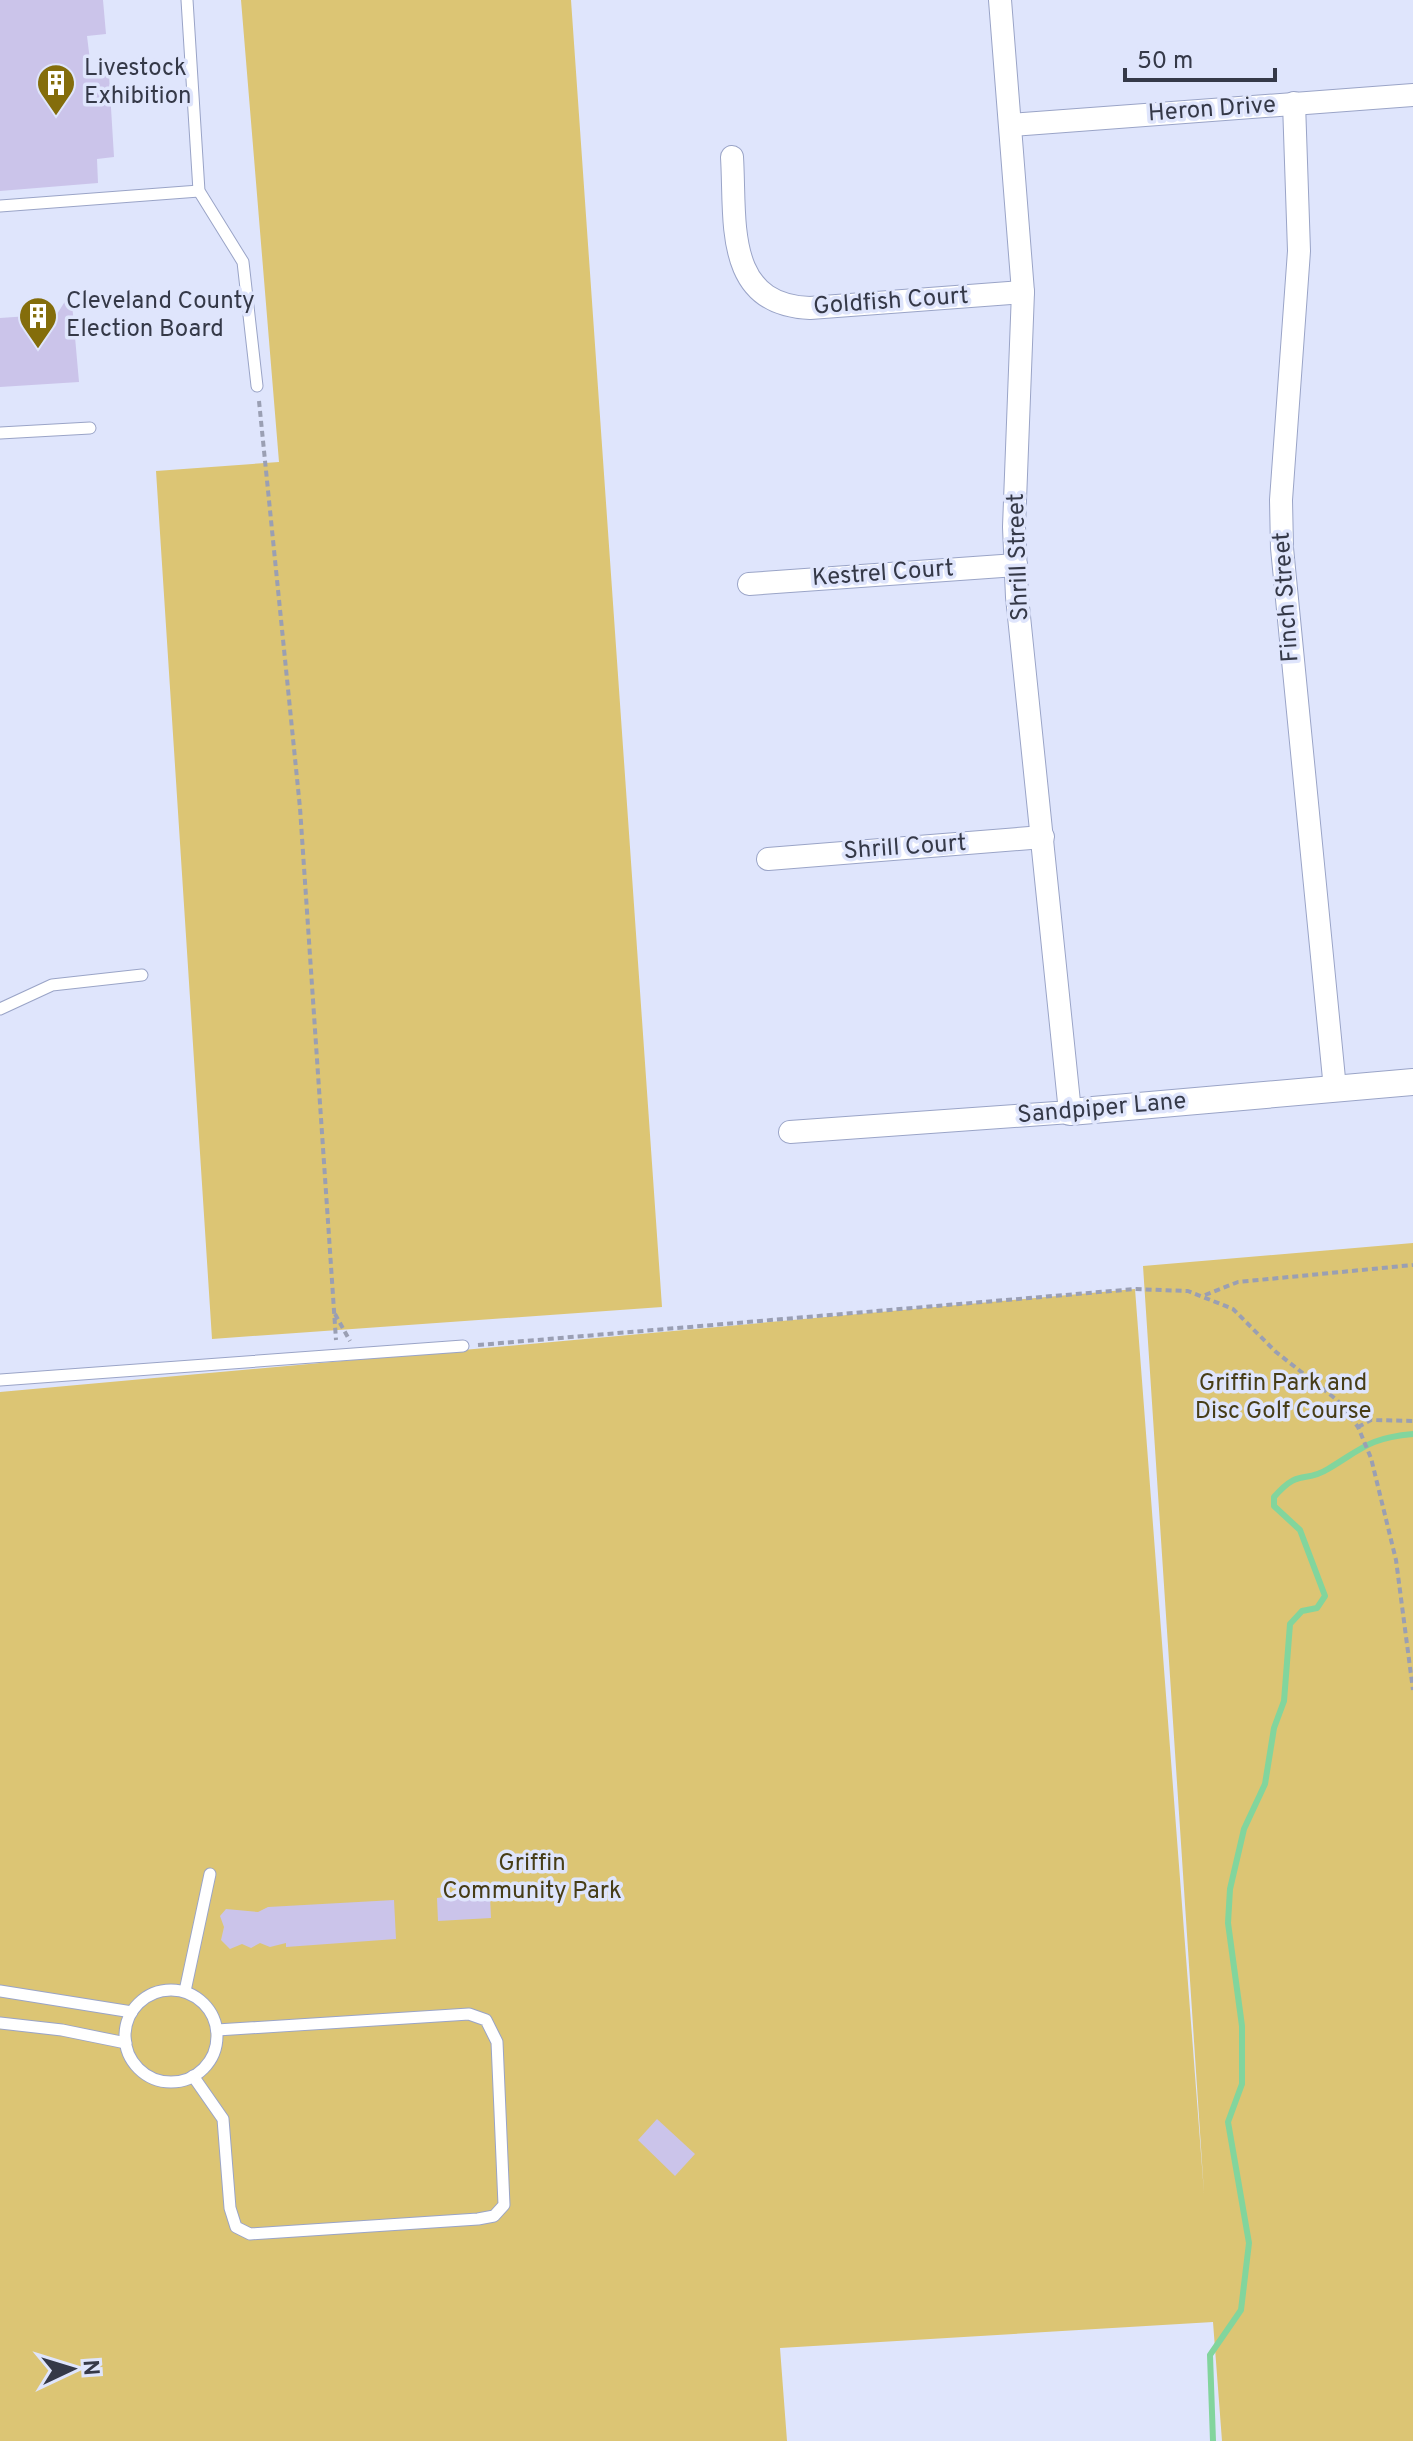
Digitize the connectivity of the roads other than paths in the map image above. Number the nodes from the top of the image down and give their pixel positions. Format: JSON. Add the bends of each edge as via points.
{"nodes":[{"id":1,"x":187,"y":0,"type":"edge"},
{"id":2,"x":1000,"y":0,"type":"edge"},
{"id":3,"x":1413,"y":95,"type":"edge"},
{"id":4,"x":1294,"y":103,"type":"junction"},
{"id":5,"x":1011,"y":125,"type":"junction"},
{"id":6,"x":732,"y":157,"type":"dead end"},
{"id":7,"x":199,"y":191,"type":"junction"},
{"id":8,"x":0,"y":206,"type":"edge"},
{"id":9,"x":1023,"y":292,"type":"junction"},
{"id":10,"x":257,"y":386,"type":"road end"},
{"id":11,"x":90,"y":428,"type":"dead end"},
{"id":12,"x":0,"y":433,"type":"edge"},
{"id":13,"x":1016,"y":565,"type":"junction"},
{"id":14,"x":749,"y":584,"type":"dead end"},
{"id":15,"x":1043,"y":837,"type":"junction"},
{"id":16,"x":768,"y":859,"type":"dead end"},
{"id":17,"x":142,"y":975,"type":"dead end"},
{"id":18,"x":0,"y":1009,"type":"edge"},
{"id":19,"x":1413,"y":1082,"type":"edge"},
{"id":20,"x":1335,"y":1089,"type":"junction"},
{"id":21,"x":1070,"y":1112,"type":"junction"},
{"id":22,"x":790,"y":1132,"type":"dead end"},
{"id":23,"x":463,"y":1346,"type":"road end"},
{"id":24,"x":0,"y":1380,"type":"edge"},
{"id":25,"x":210,"y":1874,"type":"dead end"},
{"id":26,"x":0,"y":1991,"type":"edge"},
{"id":27,"x":185,"y":1991,"type":"junction"},
{"id":28,"x":132,"y":2012,"type":"junction"},
{"id":29,"x":0,"y":2023,"type":"edge"},
{"id":30,"x":217,"y":2030,"type":"junction"},
{"id":31,"x":126,"y":2043,"type":"junction"},
{"id":32,"x":193,"y":2076,"type":"junction"}],
"edges":[{"from":1,"to":7,"type":"lane"},
{"from":2,"to":5,"type":"street","name":"Shrill Street"},
{"from":3,"to":4,"type":"street","name":"Heron Drive"},
{"from":4,"to":5,"type":"street","name":"Heron Drive"},
{"from":4,"to":20,"type":"street","name":"Finch Street","via":[[1299,251],[1282,548]]},
{"from":5,"to":9,"type":"street","name":"Shrill Street"},
{"from":6,"to":9,"type":"street","name":"Goldfish Court","via":[[741,262],[752,284],[774,301],[810,308]]},
{"from":7,"to":8,"type":"lane"},
{"from":7,"to":10,"type":"lane","via":[[243,262]]},
{"from":9,"to":13,"type":"street","name":"Shrill Street"},
{"from":11,"to":12,"type":"lane"},
{"from":13,"to":14,"type":"street","name":"Kestrel Court"},
{"from":13,"to":15,"type":"street","name":"Shrill Street"},
{"from":15,"to":16,"type":"street","name":"Shrill Court"},
{"from":15,"to":21,"type":"street","name":"Shrill Street"},
{"from":17,"to":18,"type":"lane","via":[[52,985]]},
{"from":19,"to":20,"type":"street","name":"Sandpiper Lane"},
{"from":20,"to":21,"type":"street","name":"Sandpiper Lane"},
{"from":21,"to":22,"type":"street","name":"Sandpiper Lane"},
{"from":23,"to":24,"type":"lane"},
{"from":25,"to":27,"type":"lane"},
{"from":26,"to":28,"type":"lane"},
{"from":27,"to":28,"type":"lane","via":[[155,1992]]},
{"from":27,"to":30,"type":"lane","via":[[206,2006]]},
{"from":28,"to":31,"type":"lane"},
{"from":29,"to":31,"type":"lane"},
{"from":30,"to":32,"type":"lane","via":[[212,2056]]},
{"from":30,"to":32,"type":"lane","via":[[469,2014],[486,2020],[497,2042],[504,2205],[494,2216],[478,2219],[250,2234],[236,2227],[230,2208],[223,2119]]},
{"from":31,"to":32,"type":"lane","via":[[134,2063],[155,2079],[181,2081]]}]}
